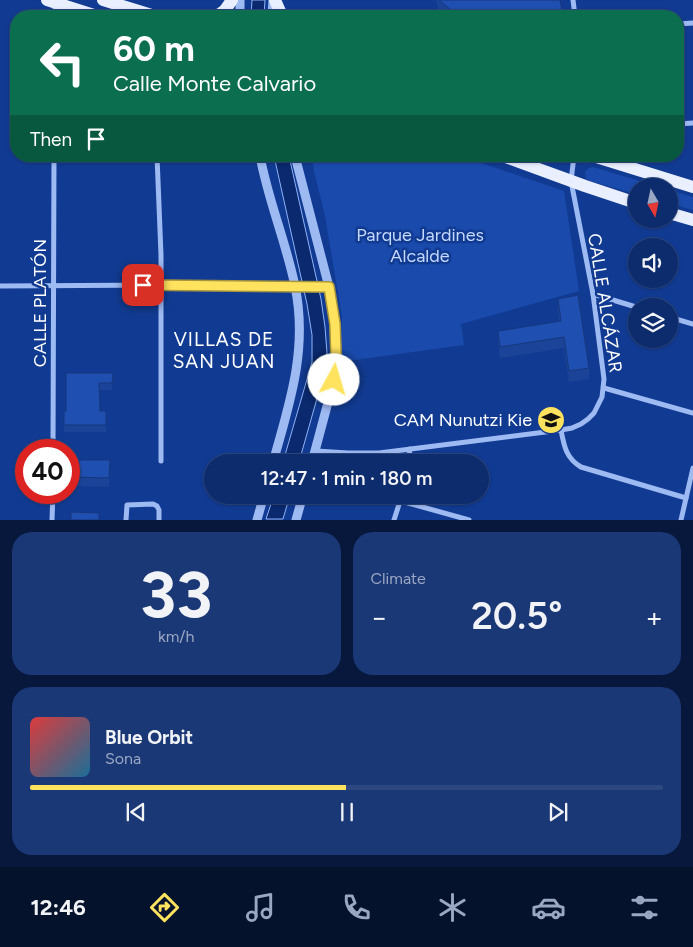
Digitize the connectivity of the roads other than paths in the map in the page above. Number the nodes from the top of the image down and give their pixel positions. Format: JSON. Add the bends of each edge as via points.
{"nodes":[{"id":1,"x":102,"y":0,"type":"edge"},
{"id":2,"x":52,"y":1,"type":"edge"},
{"id":3,"x":80,"y":10,"type":"edge"},
{"id":4,"x":135,"y":10,"type":"edge"},
{"id":5,"x":54,"y":162,"type":"edge"},
{"id":6,"x":157,"y":162,"type":"edge"},
{"id":7,"x":261,"y":162,"type":"edge"},
{"id":8,"x":296,"y":162,"type":"edge"},
{"id":9,"x":519,"y":162,"type":"edge"},
{"id":10,"x":573,"y":162,"type":"edge"},
{"id":11,"x":612,"y":162,"type":"edge"},
{"id":12,"x":570,"y":181,"type":"junction"},
{"id":13,"x":693,"y":187,"type":"edge"},
{"id":14,"x":628,"y":199,"type":"edge"},
{"id":15,"x":678,"y":216,"type":"edge"},
{"id":16,"x":693,"y":220,"type":"edge"},
{"id":17,"x":161,"y":285,"type":"junction"},
{"id":18,"x":0,"y":286,"type":"edge"},
{"id":19,"x":53,"y":286,"type":"junction"},
{"id":20,"x":298,"y":286,"type":"junction"},
{"id":21,"x":327,"y":287,"type":"junction"},
{"id":22,"x":593,"y":294,"type":"junction"},
{"id":23,"x":628,"y":305,"type":"edge"},
{"id":24,"x":678,"y":320,"type":"edge"},
{"id":25,"x":693,"y":324,"type":"edge"},
{"id":26,"x":604,"y":388,"type":"junction"},
{"id":27,"x":693,"y":413,"type":"edge"},
{"id":28,"x":561,"y":430,"type":"junction"},
{"id":29,"x":53,"y":439,"type":"edge"},
{"id":30,"x":410,"y":450,"type":"junction"},
{"id":31,"x":316,"y":451,"type":"junction"},
{"id":32,"x":275,"y":454,"type":"edge"},
{"id":33,"x":315,"y":454,"type":"edge"},
{"id":34,"x":409,"y":454,"type":"edge"},
{"id":35,"x":161,"y":461,"type":"dead end"},
{"id":36,"x":693,"y":468,"type":"edge"},
{"id":37,"x":686,"y":498,"type":"junction"},
{"id":38,"x":52,"y":504,"type":"edge"},
{"id":39,"x":261,"y":504,"type":"edge"},
{"id":40,"x":300,"y":504,"type":"edge"},
{"id":41,"x":399,"y":504,"type":"edge"},
{"id":42,"x":420,"y":504,"type":"edge"},
{"id":43,"x":52,"y":520,"type":"edge"},
{"id":44,"x":126,"y":520,"type":"edge"},
{"id":45,"x":159,"y":520,"type":"edge"},
{"id":46,"x":257,"y":520,"type":"edge"},
{"id":47,"x":296,"y":520,"type":"edge"},
{"id":48,"x":394,"y":520,"type":"edge"},
{"id":49,"x":469,"y":520,"type":"edge"},
{"id":50,"x":681,"y":520,"type":"edge"}],
"edges":[{"from":1,"to":4,"type":"main road"},
{"from":2,"to":3,"type":"main road"},
{"from":5,"to":19,"type":"street","name":"CALLE PLATÓN"},
{"from":6,"to":17,"type":"street"},
{"from":7,"to":20,"type":"street"},
{"from":8,"to":21,"type":"street"},
{"from":9,"to":12,"type":"main road"},
{"from":10,"to":12,"type":"street"},
{"from":11,"to":13,"type":"main road"},
{"from":12,"to":14,"type":"main road"},
{"from":12,"to":22,"type":"street","name":"CALLE ALCÁZAR"},
{"from":15,"to":16,"type":"main road"},
{"from":17,"to":19,"type":"street"},
{"from":17,"to":20,"type":"street"},
{"from":17,"to":35,"type":"street"},
{"from":18,"to":19,"type":"street"},
{"from":19,"to":29,"type":"street","name":"CALLE PLATÓN"},
{"from":20,"to":21,"type":"street"},
{"from":20,"to":32,"type":"street","via":[[300,347],[292,396]]},
{"from":21,"to":31,"type":"street","via":[[335,324],[336,353],[334,380]]},
{"from":22,"to":23,"type":"street"},
{"from":22,"to":26,"type":"street","name":"CALLE ALCÁZAR"},
{"from":24,"to":25,"type":"street"},
{"from":26,"to":27,"type":"street"},
{"from":26,"to":28,"type":"street","name":"CALLE ALCÁZAR","via":[[588,419]]},
{"from":28,"to":30,"type":"street","name":"CALLE ALCÁZAR"},
{"from":28,"to":37,"type":"street","via":[[567,455],[581,468]]},
{"from":30,"to":31,"type":"street","name":"CALLE ALCÁZAR","via":[[379,454]]},
{"from":30,"to":34,"type":"street"},
{"from":31,"to":33,"type":"street"},
{"from":36,"to":37,"type":"street"},
{"from":37,"to":50,"type":"street"},
{"from":38,"to":43,"type":"street"},
{"from":39,"to":46,"type":"street"},
{"from":40,"to":47,"type":"street"},
{"from":41,"to":48,"type":"street"},
{"from":42,"to":49,"type":"street"},
{"from":44,"to":45,"type":"street","via":[[127,505],[154,504],[158,506]]}]}
